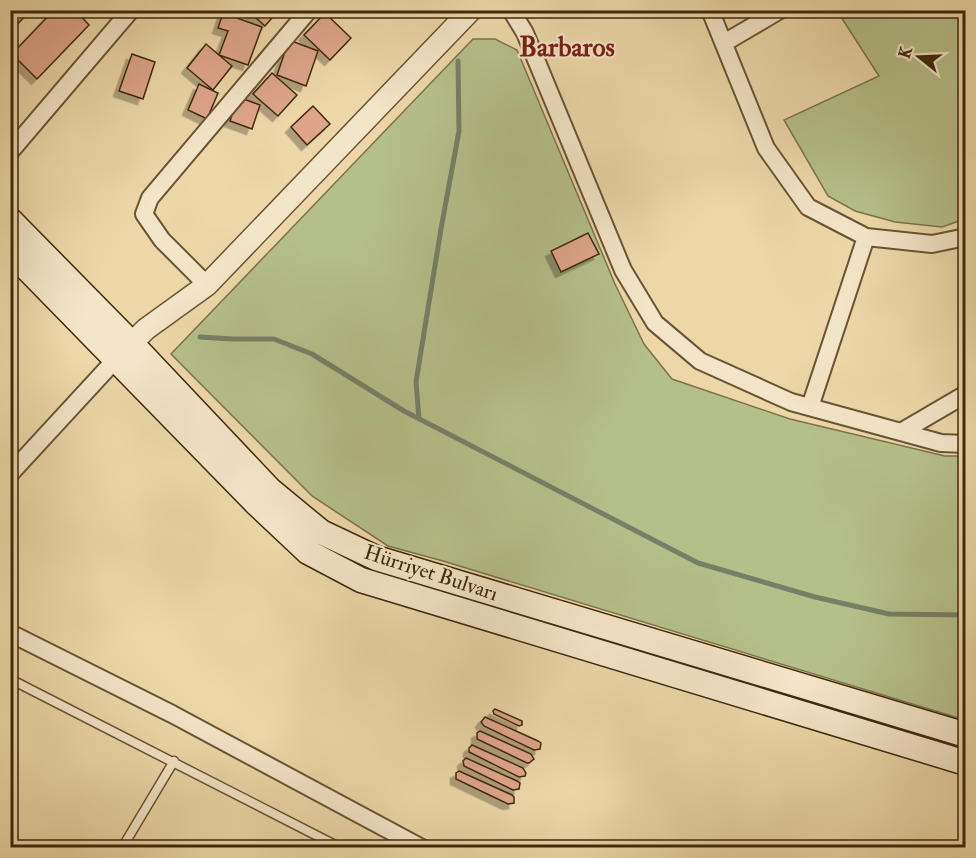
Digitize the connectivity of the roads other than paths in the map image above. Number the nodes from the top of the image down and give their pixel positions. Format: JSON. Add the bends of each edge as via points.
{"nodes":[{"id":1,"x":131,"y":10,"type":"edge"},
{"id":2,"x":309,"y":10,"type":"edge"},
{"id":3,"x":471,"y":10,"type":"edge"},
{"id":4,"x":511,"y":10,"type":"edge"},
{"id":5,"x":710,"y":10,"type":"edge"},
{"id":6,"x":780,"y":10,"type":"edge"},
{"id":7,"x":724,"y":43,"type":"junction"},
{"id":8,"x":10,"y":152,"type":"edge"},
{"id":9,"x":10,"y":220,"type":"edge"},
{"id":10,"x":866,"y":237,"type":"junction"},
{"id":11,"x":966,"y":237,"type":"edge"},
{"id":12,"x":10,"y":251,"type":"edge"},
{"id":13,"x":207,"y":285,"type":"junction"},
{"id":14,"x":124,"y":351,"type":"junction"},
{"id":15,"x":966,"y":394,"type":"edge"},
{"id":16,"x":810,"y":407,"type":"junction"},
{"id":17,"x":901,"y":432,"type":"junction"},
{"id":18,"x":966,"y":444,"type":"edge"},
{"id":19,"x":10,"y":474,"type":"edge"},
{"id":20,"x":10,"y":633,"type":"edge"},
{"id":21,"x":10,"y":679,"type":"edge"},
{"id":22,"x":966,"y":735,"type":"edge"},
{"id":23,"x":174,"y":761,"type":"junction"},
{"id":24,"x":966,"y":763,"type":"edge"},
{"id":25,"x":122,"y":848,"type":"edge"},
{"id":26,"x":341,"y":848,"type":"edge"},
{"id":27,"x":422,"y":848,"type":"edge"}],
"edges":[{"from":1,"to":8,"type":"street"},
{"from":2,"to":13,"type":"street","via":[[150,198],[144,214],[162,240]]},
{"from":3,"to":13,"type":"street"},
{"from":4,"to":16,"type":"street","via":[[525,33],[624,270],[655,323],[700,361]]},
{"from":5,"to":7,"type":"street"},
{"from":6,"to":7,"type":"street"},
{"from":7,"to":10,"type":"street","via":[[766,148],[808,207]]},
{"from":9,"to":14,"type":"main road","name":"Hürriyet Bulvarı"},
{"from":10,"to":11,"type":"street","via":[[932,244]]},
{"from":10,"to":16,"type":"street"},
{"from":12,"to":14,"type":"main road","name":"Hürriyet Bulvarı"},
{"from":13,"to":14,"type":"street","via":[[146,329]]},
{"from":14,"to":19,"type":"street"},
{"from":14,"to":22,"type":"main road","name":"Hürriyet Bulvarı","via":[[270,490],[321,532],[376,558]]},
{"from":14,"to":24,"type":"main road","name":"Hürriyet Bulvarı","via":[[257,504],[308,552],[361,580]]},
{"from":15,"to":17,"type":"street"},
{"from":16,"to":17,"type":"street"},
{"from":17,"to":18,"type":"street","via":[[941,443]]},
{"from":20,"to":27,"type":"street","via":[[172,714]]},
{"from":21,"to":23,"type":"lane"},
{"from":23,"to":25,"type":"lane"},
{"from":23,"to":26,"type":"lane"}]}
